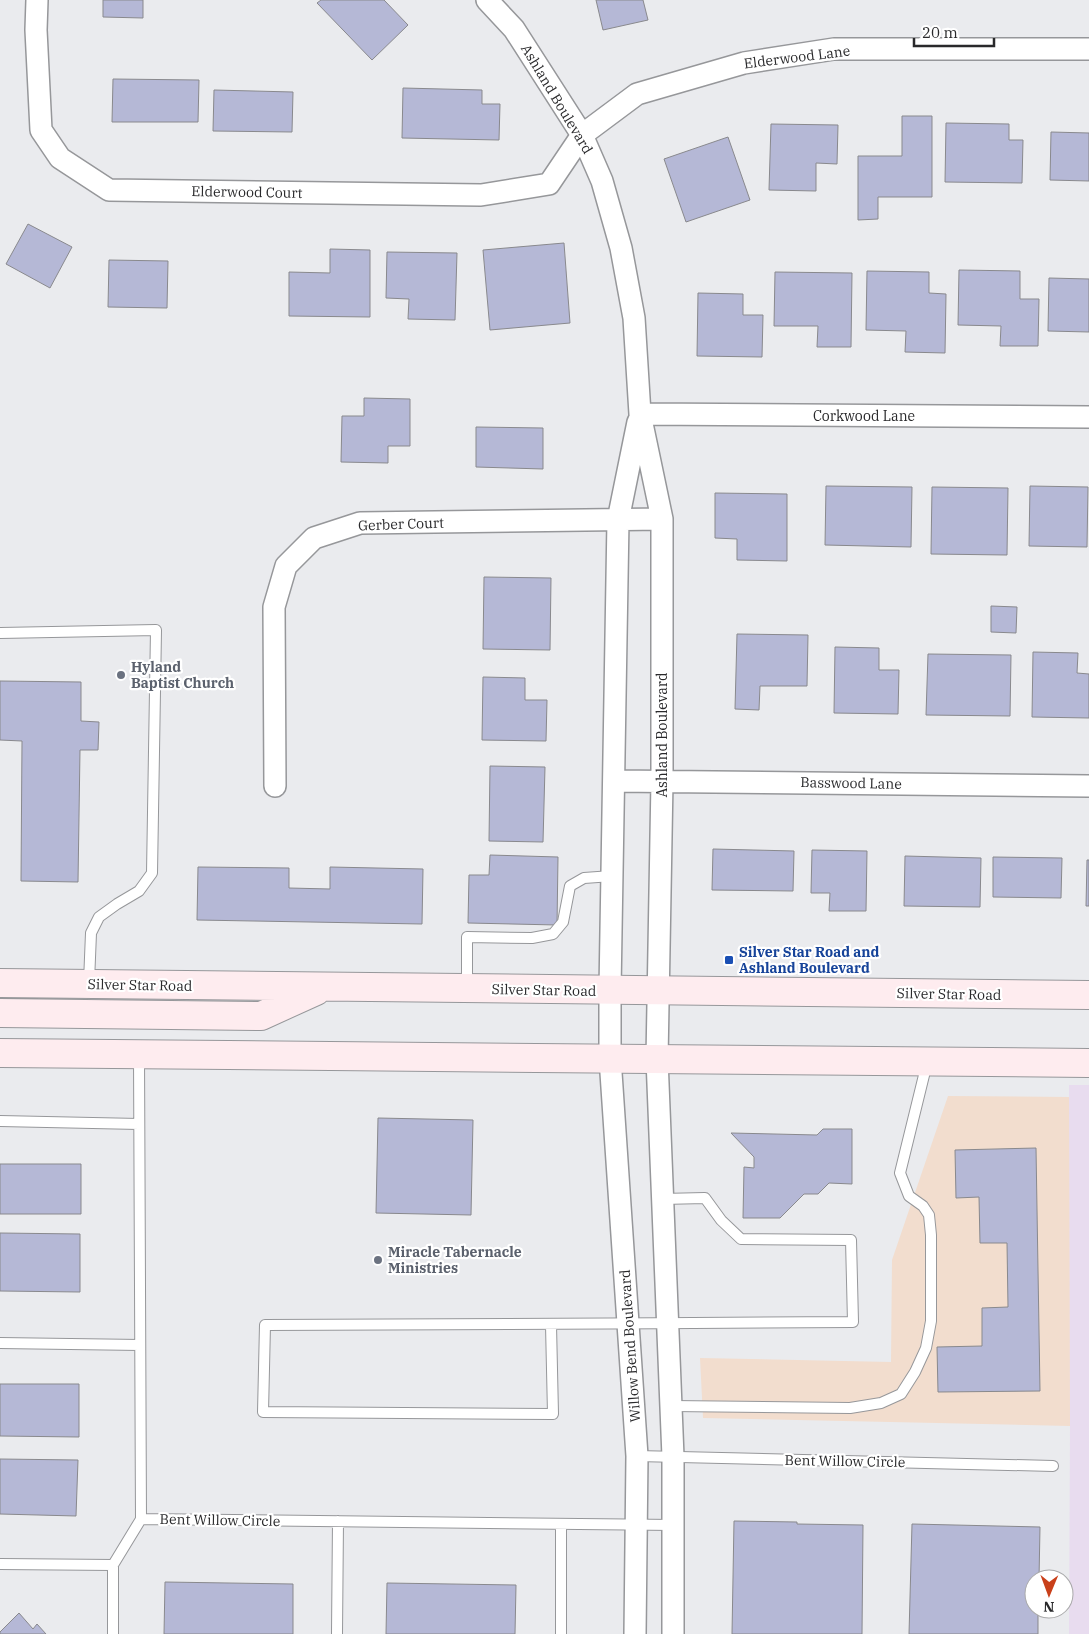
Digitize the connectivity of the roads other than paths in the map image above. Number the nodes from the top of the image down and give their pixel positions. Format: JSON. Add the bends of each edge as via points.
{"nodes":[{"id":1,"x":37,"y":0,"type":"edge"},
{"id":2,"x":487,"y":0,"type":"edge"},
{"id":3,"x":1089,"y":49,"type":"edge"},
{"id":4,"x":582,"y":135,"type":"junction"},
{"id":5,"x":640,"y":414,"type":"junction"},
{"id":6,"x":1089,"y":417,"type":"edge"},
{"id":7,"x":662,"y":519,"type":"junction"},
{"id":8,"x":618,"y":520,"type":"junction"},
{"id":9,"x":0,"y":633,"type":"edge"},
{"id":10,"x":614,"y":781,"type":"junction"},
{"id":11,"x":662,"y":781,"type":"junction"},
{"id":12,"x":275,"y":786,"type":"dead end"},
{"id":13,"x":1089,"y":786,"type":"edge"},
{"id":14,"x":612,"y":876,"type":"junction"},
{"id":15,"x":0,"y":984,"type":"edge"},
{"id":16,"x":88,"y":984,"type":"junction"},
{"id":17,"x":324,"y":988,"type":"junction"},
{"id":18,"x":467,"y":989,"type":"junction"},
{"id":19,"x":610,"y":990,"type":"junction"},
{"id":20,"x":657,"y":991,"type":"junction"},
{"id":21,"x":1089,"y":995,"type":"edge"},
{"id":22,"x":0,"y":1013,"type":"edge"},
{"id":23,"x":0,"y":1053,"type":"edge"},
{"id":24,"x":139,"y":1054,"type":"junction"},
{"id":25,"x":610,"y":1058,"type":"junction"},
{"id":26,"x":657,"y":1059,"type":"junction"},
{"id":27,"x":927,"y":1062,"type":"junction"},
{"id":28,"x":1089,"y":1063,"type":"edge"},
{"id":29,"x":0,"y":1121,"type":"edge"},
{"id":30,"x":139,"y":1124,"type":"junction"},
{"id":31,"x":662,"y":1199,"type":"junction"},
{"id":32,"x":668,"y":1323,"type":"junction"},
{"id":33,"x":551,"y":1325,"type":"junction"},
{"id":34,"x":628,"y":1325,"type":"junction"},
{"id":35,"x":0,"y":1343,"type":"edge"},
{"id":36,"x":140,"y":1345,"type":"junction"},
{"id":37,"x":671,"y":1406,"type":"junction"},
{"id":38,"x":638,"y":1456,"type":"junction"},
{"id":39,"x":673,"y":1457,"type":"junction"},
{"id":40,"x":1053,"y":1466,"type":"dead end"},
{"id":41,"x":141,"y":1519,"type":"junction"},
{"id":42,"x":338,"y":1521,"type":"junction"},
{"id":43,"x":561,"y":1524,"type":"junction"},
{"id":44,"x":637,"y":1525,"type":"junction"},
{"id":45,"x":674,"y":1525,"type":"junction"},
{"id":46,"x":0,"y":1564,"type":"edge"},
{"id":47,"x":113,"y":1564,"type":"junction"},
{"id":48,"x":113,"y":1634,"type":"edge"},
{"id":49,"x":337,"y":1634,"type":"edge"},
{"id":50,"x":561,"y":1634,"type":"edge"},
{"id":51,"x":635,"y":1634,"type":"edge"},
{"id":52,"x":673,"y":1634,"type":"edge"}],
"edges":[{"from":1,"to":4,"type":"street","name":"Elderwood Court","via":[[41,130],[60,158],[109,190],[482,195],[549,184]]},
{"from":2,"to":4,"type":"street","name":"Ashland Boulevard","via":[[514,29]]},
{"from":3,"to":4,"type":"street","name":"Elderwood Lane","via":[[834,50],[744,62],[637,94]]},
{"from":4,"to":5,"type":"street","name":"Ashland Boulevard","via":[[602,181],[621,248],[634,318]]},
{"from":5,"to":6,"type":"street","name":"Corkwood Lane"},
{"from":5,"to":7,"type":"street","name":"Ashland Boulevard"},
{"from":5,"to":8,"type":"street","name":"Ashland Boulevard"},
{"from":7,"to":8,"type":"street","name":"Gerber Court"},
{"from":7,"to":11,"type":"street","name":"Ashland Boulevard"},
{"from":8,"to":10,"type":"street","name":"Ashland Boulevard"},
{"from":8,"to":12,"type":"street","name":"Gerber Court","via":[[360,523],[314,538],[286,566],[274,607]]},
{"from":9,"to":16,"type":"lane","via":[[156,630],[152,873],[139,891],[99,917],[91,933]]},
{"from":10,"to":11,"type":"street","name":"Basswood Lane"},
{"from":10,"to":14,"type":"street","name":"Ashland Boulevard"},
{"from":11,"to":13,"type":"street","name":"Basswood Lane"},
{"from":11,"to":20,"type":"street","name":"Ashland Boulevard"},
{"from":14,"to":18,"type":"lane","via":[[584,878],[570,886],[563,922],[553,934],[532,938],[466,937]]},
{"from":14,"to":19,"type":"street","name":"Ashland Boulevard"},
{"from":15,"to":16,"type":"main road","name":"Silver Star Road"},
{"from":16,"to":17,"type":"main road","name":"Silver Star Road"},
{"from":17,"to":18,"type":"main road","name":"Silver Star Road"},
{"from":17,"to":22,"type":"main road","via":[[261,1016]]},
{"from":18,"to":19,"type":"main road","name":"Silver Star Road"},
{"from":19,"to":20,"type":"main road","name":"Silver Star Road"},
{"from":19,"to":25,"type":"street","name":"Ashland Boulevard"},
{"from":20,"to":21,"type":"main road","name":"Silver Star Road"},
{"from":20,"to":26,"type":"street","name":"Ashland Boulevard"},
{"from":23,"to":24,"type":"main road"},
{"from":24,"to":25,"type":"main road"},
{"from":24,"to":30,"type":"lane","name":"Bent Willow Circle"},
{"from":25,"to":26,"type":"main road"},
{"from":25,"to":34,"type":"street","name":"Willow Bend Boulevard"},
{"from":26,"to":27,"type":"main road"},
{"from":26,"to":31,"type":"street"},
{"from":27,"to":28,"type":"main road"},
{"from":27,"to":37,"type":"lane","via":[[900,1173],[909,1196],[930,1215],[931,1321],[926,1348],[901,1394],[881,1403],[850,1408]]},
{"from":29,"to":30,"type":"lane"},
{"from":30,"to":36,"type":"lane","name":"Bent Willow Circle"},
{"from":31,"to":32,"type":"street"},
{"from":31,"to":32,"type":"lane","via":[[706,1198],[721,1220],[741,1239],[851,1240],[853,1322]]},
{"from":32,"to":34,"type":"lane"},
{"from":32,"to":37,"type":"street"},
{"from":33,"to":33,"type":"lane","via":[[264,1325],[263,1412],[553,1414]]},
{"from":33,"to":34,"type":"lane"},
{"from":34,"to":38,"type":"street","name":"Willow Bend Boulevard"},
{"from":35,"to":36,"type":"lane"},
{"from":36,"to":41,"type":"lane","name":"Bent Willow Circle"},
{"from":37,"to":39,"type":"street"},
{"from":38,"to":39,"type":"lane","name":"Bent Willow Circle"},
{"from":38,"to":44,"type":"street","name":"Willow Bend Boulevard"},
{"from":39,"to":40,"type":"lane","name":"Bent Willow Circle"},
{"from":39,"to":45,"type":"street"},
{"from":41,"to":42,"type":"lane","name":"Bent Willow Circle"},
{"from":41,"to":47,"type":"lane"},
{"from":42,"to":43,"type":"lane","name":"Bent Willow Circle"},
{"from":42,"to":49,"type":"lane"},
{"from":43,"to":44,"type":"lane","name":"Bent Willow Circle"},
{"from":43,"to":50,"type":"lane"},
{"from":44,"to":45,"type":"lane","name":"Bent Willow Circle"},
{"from":44,"to":51,"type":"street","name":"Willow Bend Boulevard"},
{"from":45,"to":52,"type":"street"},
{"from":46,"to":47,"type":"lane"},
{"from":47,"to":48,"type":"lane"}]}
